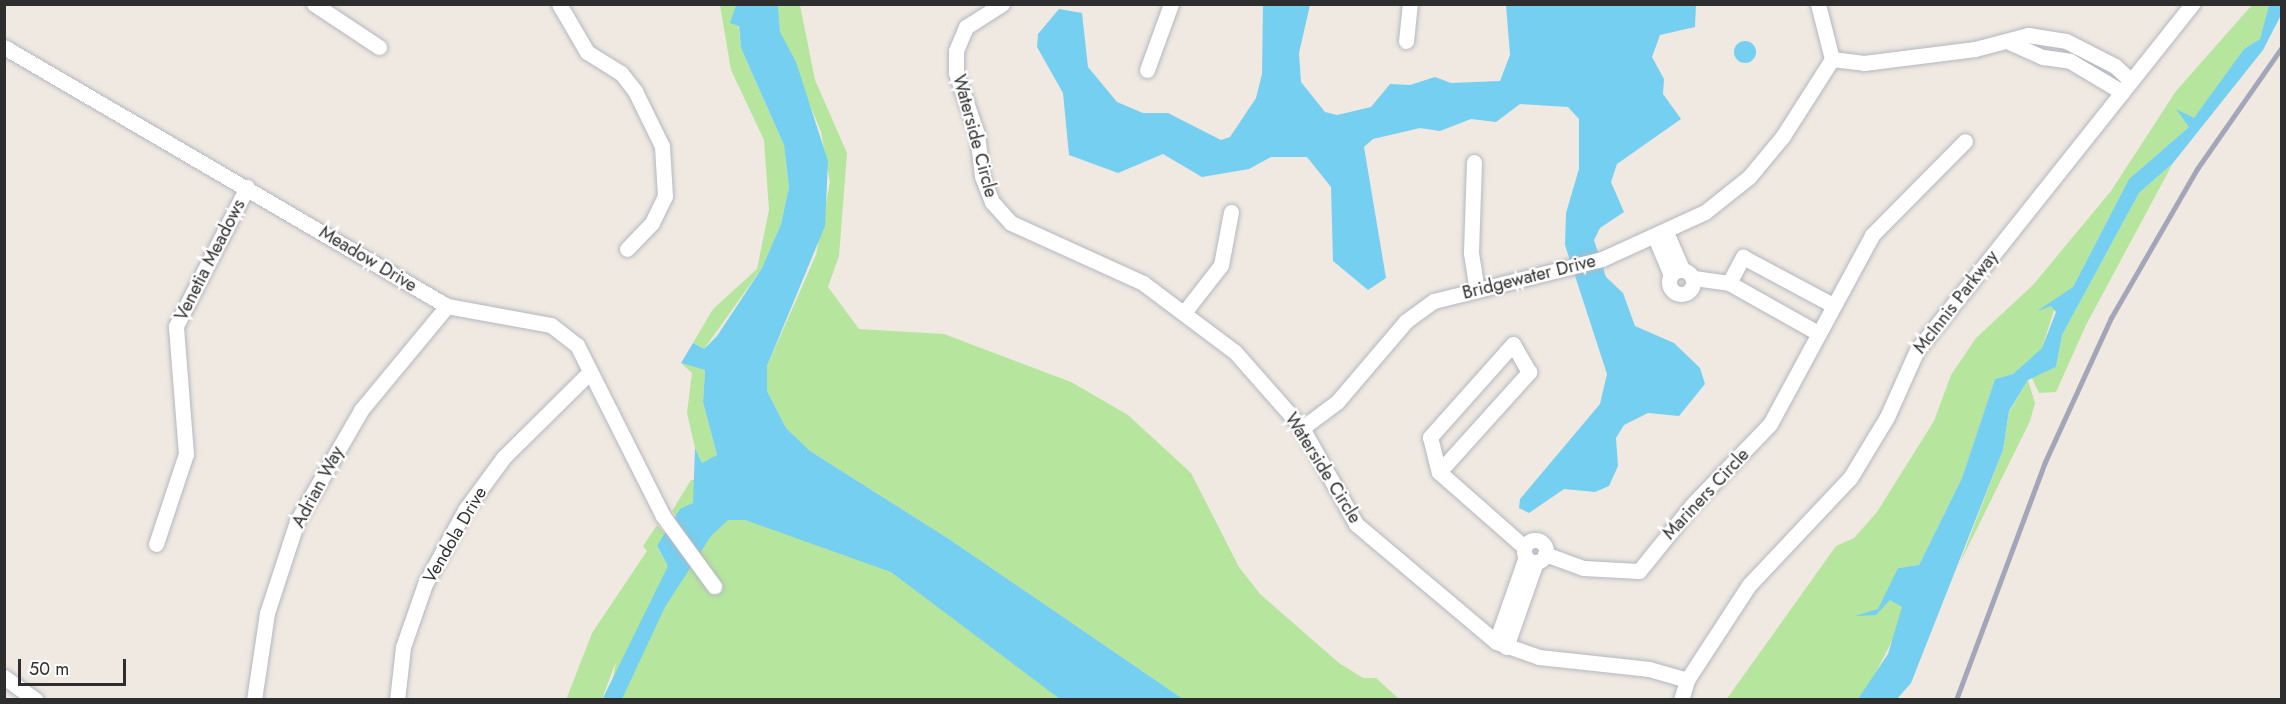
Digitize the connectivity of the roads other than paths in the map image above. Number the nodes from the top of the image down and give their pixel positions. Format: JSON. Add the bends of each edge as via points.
{"nodes":[{"id":1,"x":314,"y":4,"type":"edge"},
{"id":2,"x":559,"y":4,"type":"edge"},
{"id":3,"x":1002,"y":4,"type":"edge"},
{"id":4,"x":1171,"y":4,"type":"edge"},
{"id":5,"x":1410,"y":4,"type":"edge"},
{"id":6,"x":1818,"y":4,"type":"edge"},
{"id":7,"x":2192,"y":4,"type":"edge"},
{"id":8,"x":1406,"y":41,"type":"dead end"},
{"id":9,"x":4,"y":47,"type":"edge"},
{"id":10,"x":379,"y":47,"type":"dead end"},
{"id":11,"x":1832,"y":59,"type":"junction"},
{"id":12,"x":1147,"y":70,"type":"dead end"},
{"id":13,"x":2126,"y":86,"type":"junction"},
{"id":14,"x":1965,"y":141,"type":"dead end"},
{"id":15,"x":1474,"y":162,"type":"dead end"},
{"id":16,"x":247,"y":187,"type":"junction"},
{"id":17,"x":1231,"y":212,"type":"dead end"},
{"id":18,"x":1660,"y":234,"type":"junction"},
{"id":19,"x":627,"y":249,"type":"dead end"},
{"id":20,"x":1729,"y":283,"type":"junction"},
{"id":21,"x":1477,"y":289,"type":"junction"},
{"id":22,"x":1833,"y":305,"type":"junction"},
{"id":23,"x":447,"y":306,"type":"junction"},
{"id":24,"x":1186,"y":310,"type":"junction"},
{"id":25,"x":1818,"y":333,"type":"junction"},
{"id":26,"x":590,"y":372,"type":"junction"},
{"id":27,"x":1302,"y":428,"type":"junction"},
{"id":28,"x":1439,"y":472,"type":"junction"},
{"id":29,"x":156,"y":544,"type":"dead end"},
{"id":30,"x":1533,"y":555,"type":"junction"},
{"id":31,"x":714,"y":586,"type":"dead end"},
{"id":32,"x":1501,"y":645,"type":"junction"},
{"id":33,"x":4,"y":677,"type":"edge"},
{"id":34,"x":1687,"y":680,"type":"junction"},
{"id":35,"x":36,"y":699,"type":"edge"},
{"id":36,"x":254,"y":699,"type":"edge"},
{"id":37,"x":397,"y":699,"type":"edge"},
{"id":38,"x":1681,"y":699,"type":"edge"}],
"edges":[{"from":1,"to":10,"type":"street"},
{"from":2,"to":19,"type":"street","via":[[587,52],[621,73],[636,91],[662,146],[665,196],[652,223]]},
{"from":3,"to":24,"type":"street","name":"Waterside Circle","via":[[966,27],[956,51],[956,73],[992,202],[1011,223],[1143,283]]},
{"from":4,"to":12,"type":"street"},
{"from":5,"to":8,"type":"street"},
{"from":6,"to":11,"type":"street"},
{"from":7,"to":13,"type":"street","name":"McInnis Parkway"},
{"from":9,"to":16,"type":"street","name":"Meadow Drive"},
{"from":11,"to":13,"type":"street","via":[[1864,63],[2011,43],[2043,57],[2070,60]]},
{"from":11,"to":18,"type":"street","name":"Bridgewater Drive","via":[[1784,136],[1749,177],[1705,212]]},
{"from":13,"to":34,"type":"street","name":"McInnis Parkway","via":[[1917,350],[1887,417],[1850,478],[1749,585]]},
{"from":14,"to":22,"type":"street","name":"Mariners Circle","via":[[1872,235]]},
{"from":15,"to":21,"type":"street","via":[[1471,253]]},
{"from":16,"to":23,"type":"street","name":"Meadow Drive"},
{"from":16,"to":29,"type":"street","name":"Venetia Meadows","via":[[176,326],[186,454]]},
{"from":17,"to":24,"type":"street","via":[[1221,265]]},
{"from":18,"to":20,"type":"street","via":[[1682,274]]},
{"from":18,"to":21,"type":"street","name":"Bridgewater Drive","via":[[1571,269]]},
{"from":20,"to":22,"type":"street","via":[[1743,257]]},
{"from":20,"to":25,"type":"street"},
{"from":21,"to":27,"type":"street","name":"Bridgewater Drive","via":[[1434,301],[1406,321],[1337,402]]},
{"from":22,"to":25,"type":"street","name":"Mariners Circle"},
{"from":23,"to":26,"type":"street","name":"Meadow Drive","via":[[551,325],[577,345]]},
{"from":23,"to":36,"type":"street","name":"Adrian Way","via":[[361,410],[297,521],[267,614]]},
{"from":24,"to":27,"type":"street","name":"Waterside Circle","via":[[1235,352]]},
{"from":25,"to":30,"type":"street","name":"Mariners Circle","via":[[1770,424],[1693,504],[1639,571],[1582,568]]},
{"from":26,"to":31,"type":"street","name":"Meadow Drive","via":[[663,516]]},
{"from":26,"to":37,"type":"street","name":"Vendola Drive","via":[[504,457],[465,510],[425,584],[403,648]]},
{"from":27,"to":32,"type":"street","name":"Waterside Circle","via":[[1356,524]]},
{"from":28,"to":28,"type":"street","via":[[1529,372],[1513,344],[1430,437]]},
{"from":28,"to":30,"type":"street","name":"Mariners Circle"},
{"from":30,"to":32,"type":"street"},
{"from":32,"to":34,"type":"street","name":"Waterside Circle","via":[[1539,657],[1649,669]]},
{"from":33,"to":35,"type":"street"},
{"from":34,"to":38,"type":"street","name":"McInnis Parkway"}]}
